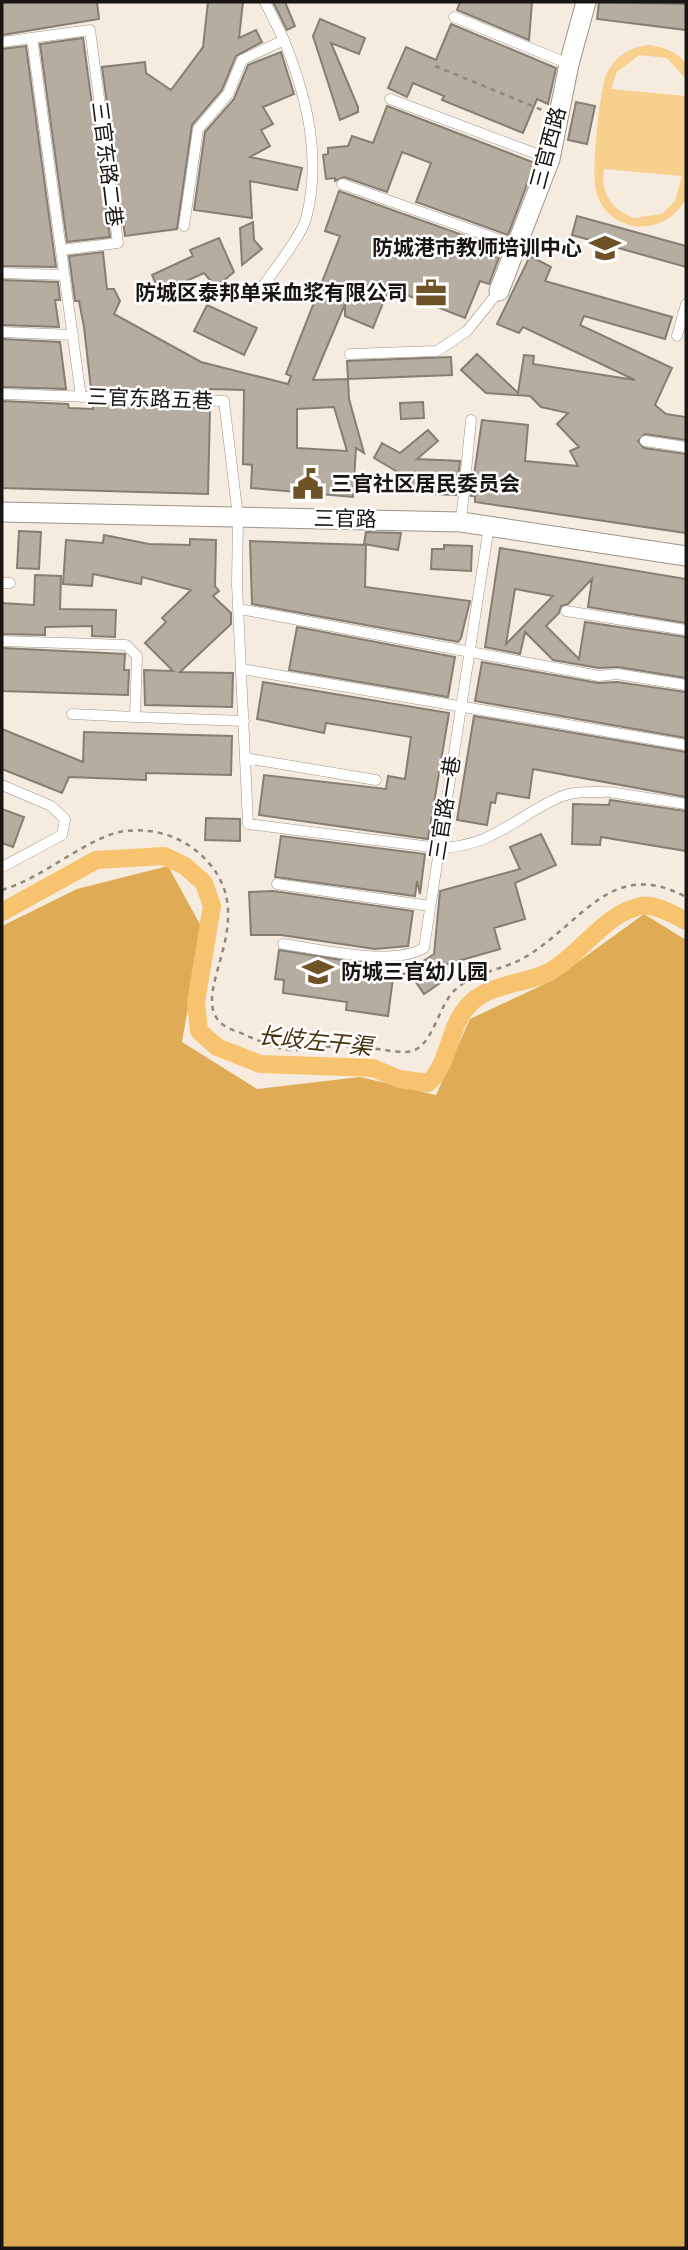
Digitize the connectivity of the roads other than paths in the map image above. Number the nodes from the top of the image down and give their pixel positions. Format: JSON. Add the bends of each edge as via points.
{"nodes":[{"id":1,"x":265,"y":2,"type":"edge"},
{"id":2,"x":586,"y":2,"type":"edge"},
{"id":3,"x":454,"y":17,"type":"dead end"},
{"id":4,"x":33,"y":38,"type":"junction"},
{"id":5,"x":284,"y":40,"type":"junction"},
{"id":6,"x":2,"y":42,"type":"edge"},
{"id":7,"x":569,"y":64,"type":"junction"},
{"id":8,"x":390,"y":99,"type":"dead end"},
{"id":9,"x":550,"y":159,"type":"junction"},
{"id":10,"x":342,"y":184,"type":"dead end"},
{"id":11,"x":184,"y":226,"type":"dead end"},
{"id":12,"x":516,"y":246,"type":"junction"},
{"id":13,"x":61,"y":250,"type":"junction"},
{"id":14,"x":2,"y":273,"type":"edge"},
{"id":15,"x":64,"y":275,"type":"junction"},
{"id":16,"x":499,"y":291,"type":"joint"},
{"id":17,"x":259,"y":292,"type":"dead end"},
{"id":18,"x":686,"y":304,"type":"edge"},
{"id":19,"x":2,"y":332,"type":"edge"},
{"id":20,"x":73,"y":335,"type":"junction"},
{"id":21,"x":677,"y":336,"type":"dead end"},
{"id":22,"x":350,"y":354,"type":"dead end"},
{"id":23,"x":2,"y":394,"type":"edge"},
{"id":24,"x":81,"y":397,"type":"junction"},
{"id":25,"x":471,"y":420,"type":"dead end"},
{"id":26,"x":645,"y":441,"type":"dead end"},
{"id":27,"x":686,"y":447,"type":"edge"},
{"id":28,"x":2,"y":512,"type":"edge"},
{"id":29,"x":238,"y":517,"type":"junction"},
{"id":30,"x":461,"y":522,"type":"junction"},
{"id":31,"x":489,"y":526,"type":"junction"},
{"id":32,"x":686,"y":555,"type":"edge"},
{"id":33,"x":240,"y":608,"type":"junction"},
{"id":34,"x":566,"y":611,"type":"dead end"},
{"id":35,"x":686,"y":630,"type":"edge"},
{"id":36,"x":2,"y":641,"type":"edge"},
{"id":37,"x":469,"y":654,"type":"junction"},
{"id":38,"x":242,"y":669,"type":"junction"},
{"id":39,"x":686,"y":685,"type":"edge"},
{"id":40,"x":461,"y":707,"type":"junction"},
{"id":41,"x":72,"y":714,"type":"dead end"},
{"id":42,"x":135,"y":717,"type":"junction"},
{"id":43,"x":244,"y":721,"type":"junction"},
{"id":44,"x":686,"y":745,"type":"edge"},
{"id":45,"x":246,"y":758,"type":"junction"},
{"id":46,"x":376,"y":780,"type":"dead end"},
{"id":47,"x":2,"y":785,"type":"edge"},
{"id":48,"x":686,"y":804,"type":"edge"},
{"id":49,"x":439,"y":848,"type":"junction"},
{"id":50,"x":3,"y":865,"type":"edge"},
{"id":51,"x":277,"y":884,"type":"dead end"},
{"id":52,"x":430,"y":906,"type":"junction"},
{"id":53,"x":283,"y":944,"type":"dead end"}],
"edges":[{"from":1,"to":5,"type":"lane"},
{"from":2,"to":7,"type":"street","name":"三官西路"},
{"from":3,"to":7,"type":"lane"},
{"from":4,"to":6,"type":"lane"},
{"from":4,"to":13,"type":"lane"},
{"from":4,"to":13,"type":"lane","name":"三官东路二巷","via":[[90,30],[117,243]]},
{"from":5,"to":11,"type":"lane","via":[[242,60],[228,94],[198,129]]},
{"from":5,"to":17,"type":"lane","via":[[303,88],[314,144],[306,221]]},
{"from":7,"to":9,"type":"street","name":"三官西路"},
{"from":8,"to":9,"type":"lane"},
{"from":9,"to":12,"type":"street","name":"三官西路"},
{"from":10,"to":12,"type":"lane"},
{"from":12,"to":16,"type":"street","name":"三官西路"},
{"from":13,"to":15,"type":"lane"},
{"from":14,"to":15,"type":"lane"},
{"from":15,"to":20,"type":"lane"},
{"from":16,"to":22,"type":"lane","via":[[467,331],[437,351]]},
{"from":18,"to":21,"type":"lane"},
{"from":19,"to":20,"type":"lane"},
{"from":20,"to":24,"type":"lane"},
{"from":23,"to":24,"type":"lane","name":"三官东路五巷"},
{"from":24,"to":29,"type":"lane","name":"三官东路五巷","via":[[224,401]]},
{"from":25,"to":30,"type":"lane"},
{"from":26,"to":27,"type":"lane"},
{"from":28,"to":29,"type":"street","name":"三官路"},
{"from":29,"to":30,"type":"street","name":"三官路"},
{"from":29,"to":33,"type":"lane"},
{"from":30,"to":31,"type":"street","name":"三官路"},
{"from":31,"to":32,"type":"street","name":"三官路"},
{"from":31,"to":37,"type":"lane","name":"三官路一巷"},
{"from":33,"to":37,"type":"lane"},
{"from":33,"to":38,"type":"lane"},
{"from":34,"to":35,"type":"lane"},
{"from":36,"to":42,"type":"lane","via":[[126,645],[137,656]]},
{"from":37,"to":39,"type":"lane"},
{"from":37,"to":40,"type":"lane","name":"三官路一巷"},
{"from":38,"to":40,"type":"lane"},
{"from":38,"to":43,"type":"lane"},
{"from":40,"to":44,"type":"lane"},
{"from":40,"to":49,"type":"lane","name":"三官路一巷"},
{"from":41,"to":42,"type":"lane"},
{"from":42,"to":43,"type":"lane"},
{"from":43,"to":45,"type":"lane"},
{"from":45,"to":46,"type":"lane"},
{"from":45,"to":49,"type":"lane","via":[[248,824]]},
{"from":47,"to":50,"type":"lane","via":[[51,806],[65,819],[62,835]]},
{"from":48,"to":49,"type":"lane","via":[[579,792],[561,797],[491,837],[466,847]]},
{"from":49,"to":52,"type":"lane","name":"三官路一巷"},
{"from":51,"to":52,"type":"lane"},
{"from":52,"to":53,"type":"lane","name":"三官路一巷","via":[[424,948],[413,954],[363,956]]}]}
